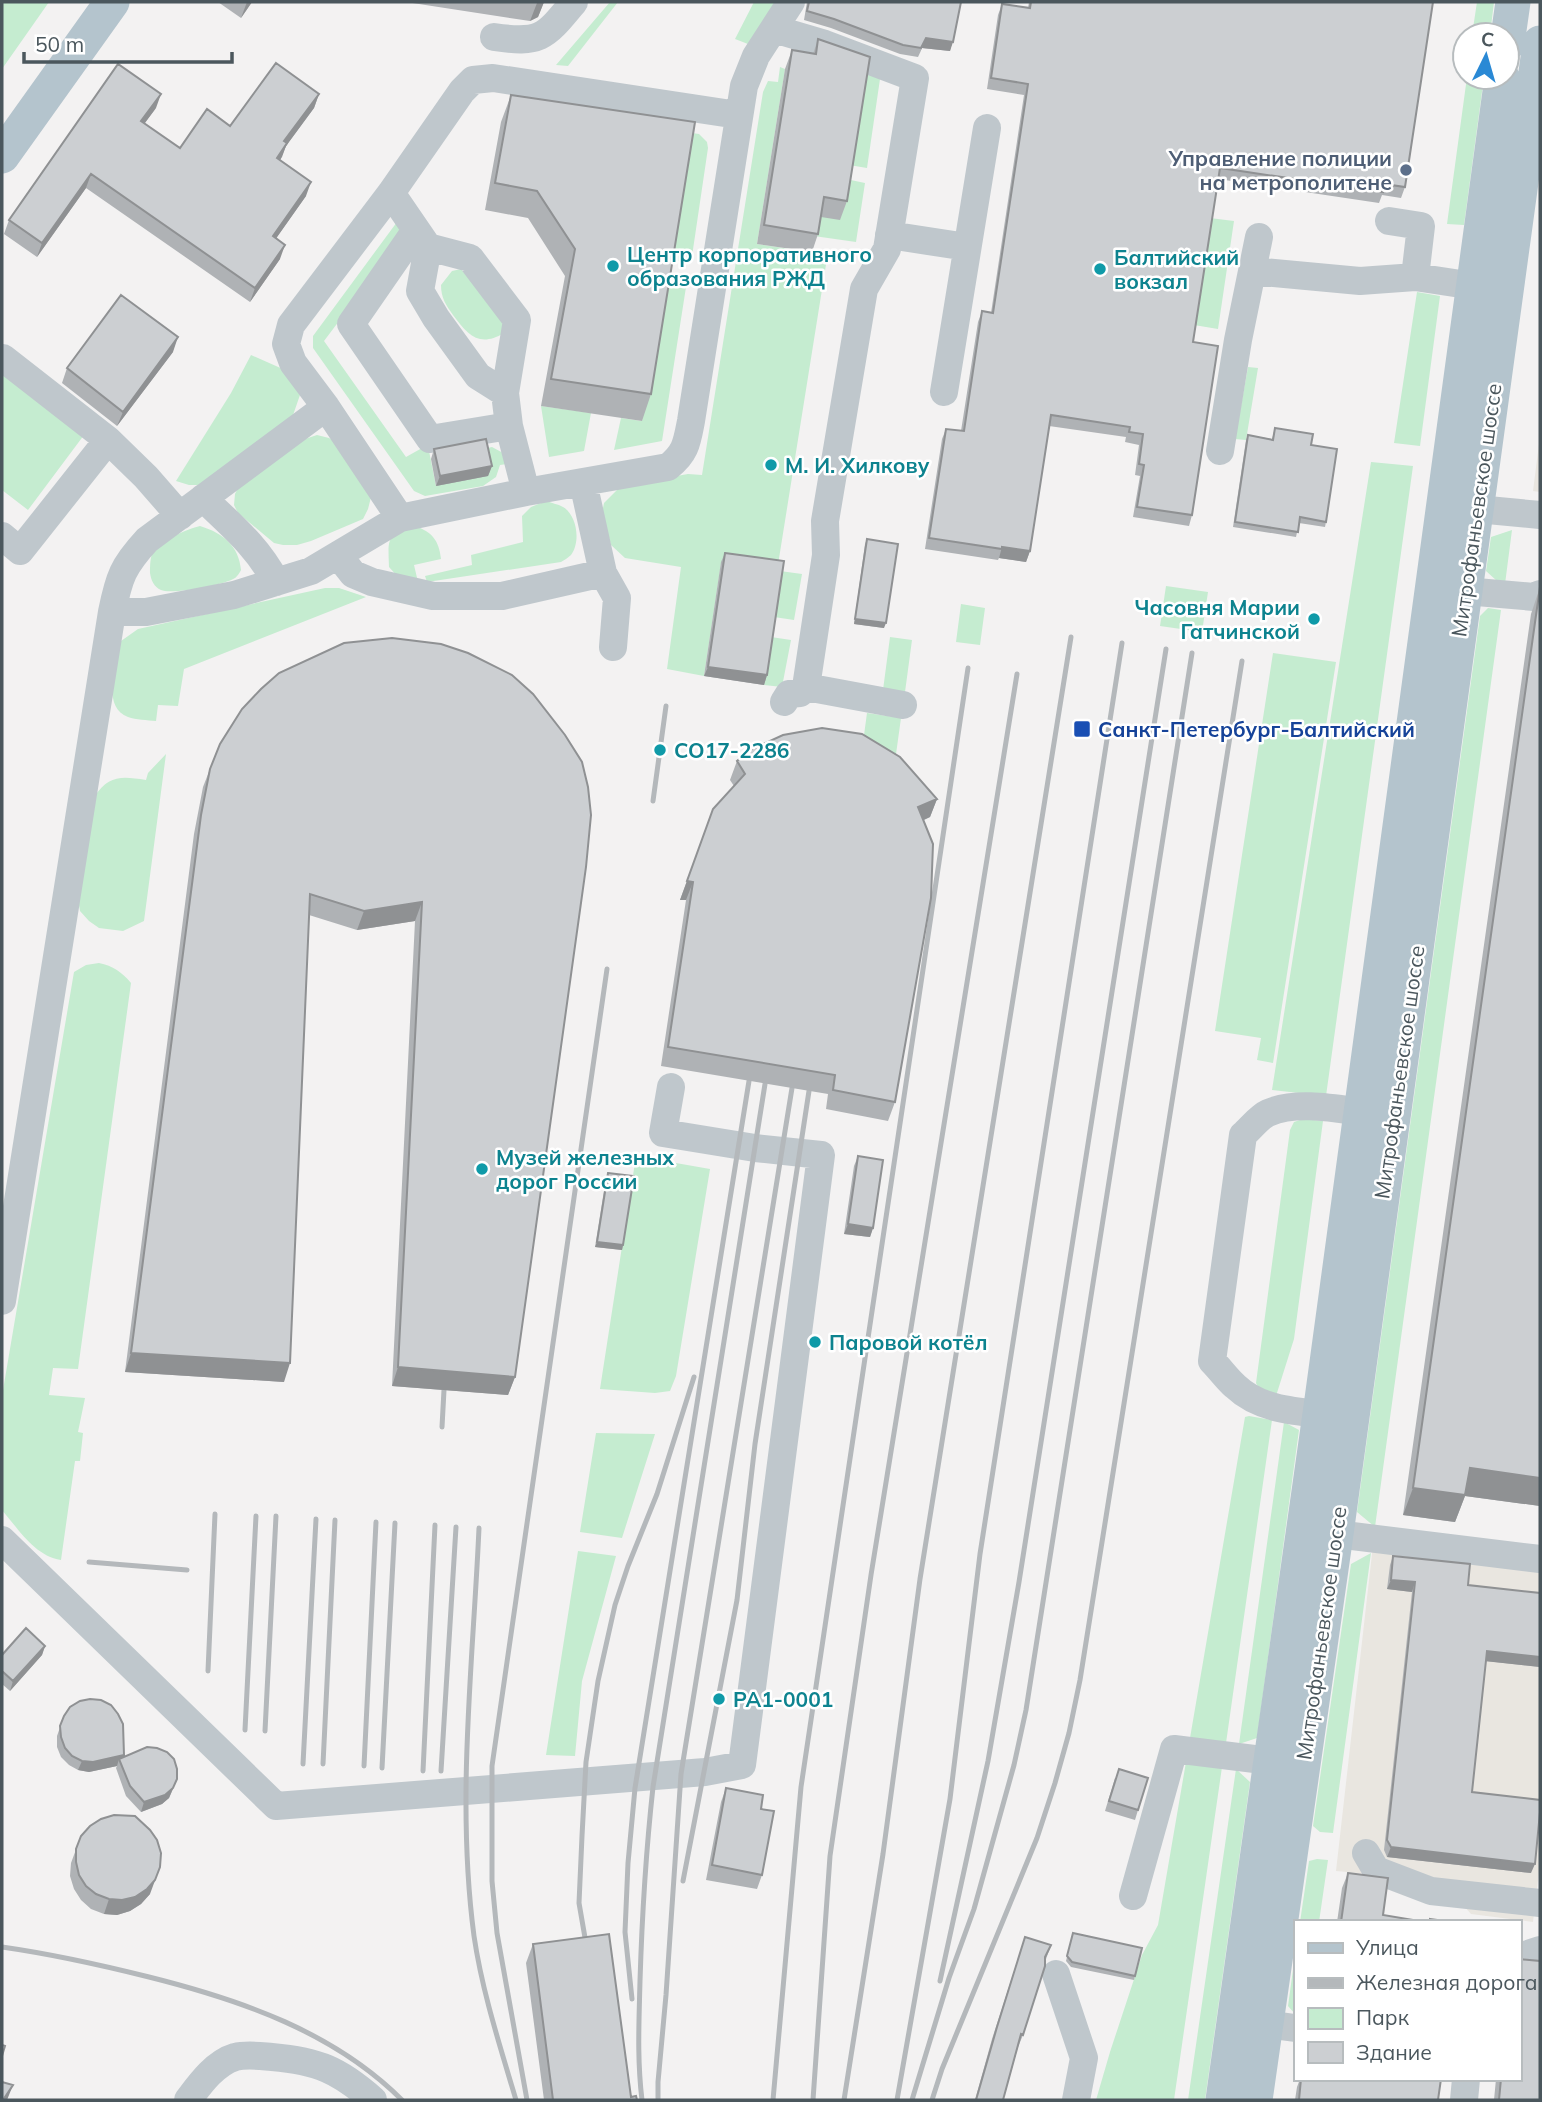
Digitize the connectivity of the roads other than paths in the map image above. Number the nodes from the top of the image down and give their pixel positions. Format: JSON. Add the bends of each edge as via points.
{"nodes":[{"id":1,"x":112,"y":2,"type":"edge"},
{"id":2,"x":575,"y":2,"type":"edge"},
{"id":3,"x":791,"y":2,"type":"edge"},
{"id":4,"x":1513,"y":2,"type":"edge"},
{"id":5,"x":1510,"y":21,"type":"edge"},
{"id":6,"x":774,"y":29,"type":"junction"},
{"id":7,"x":494,"y":37,"type":"dead end"},
{"id":8,"x":1540,"y":43,"type":"edge"},
{"id":9,"x":1500,"y":91,"type":"edge"},
{"id":10,"x":738,"y":115,"type":"junction"},
{"id":11,"x":987,"y":128,"type":"dead end"},
{"id":12,"x":2,"y":156,"type":"edge"},
{"id":13,"x":391,"y":193,"type":"junction"},
{"id":14,"x":1389,"y":221,"type":"dead end"},
{"id":15,"x":890,"y":235,"type":"junction"},
{"id":16,"x":1259,"y":237,"type":"dead end"},
{"id":17,"x":422,"y":239,"type":"junction"},
{"id":18,"x":967,"y":247,"type":"junction"},
{"id":19,"x":1252,"y":271,"type":"junction"},
{"id":20,"x":1415,"y":277,"type":"junction"},
{"id":21,"x":1474,"y":286,"type":"junction"},
{"id":22,"x":2,"y":358,"type":"edge"},
{"id":23,"x":944,"y":392,"type":"dead end"},
{"id":24,"x":505,"y":393,"type":"junction"},
{"id":25,"x":326,"y":407,"type":"junction"},
{"id":26,"x":509,"y":426,"type":"junction"},
{"id":27,"x":108,"y":440,"type":"junction"},
{"id":28,"x":1220,"y":451,"type":"dead end"},
{"id":29,"x":583,"y":482,"type":"junction"},
{"id":30,"x":526,"y":492,"type":"junction"},
{"id":31,"x":203,"y":498,"type":"junction"},
{"id":32,"x":1477,"y":509,"type":"junction"},
{"id":33,"x":1540,"y":515,"type":"edge"},
{"id":34,"x":180,"y":516,"type":"junction"},
{"id":35,"x":400,"y":518,"type":"junction"},
{"id":36,"x":2,"y":536,"type":"edge"},
{"id":37,"x":338,"y":555,"type":"junction"},
{"id":38,"x":603,"y":573,"type":"junction"},
{"id":39,"x":276,"y":582,"type":"junction"},
{"id":40,"x":1465,"y":591,"type":"junction"},
{"id":41,"x":1540,"y":594,"type":"edge"},
{"id":42,"x":112,"y":612,"type":"junction"},
{"id":43,"x":613,"y":647,"type":"dead end"},
{"id":44,"x":903,"y":705,"type":"dead end"},
{"id":45,"x":670,"y":1087,"type":"dead end"},
{"id":46,"x":1361,"y":1112,"type":"junction"},
{"id":47,"x":2,"y":1301,"type":"edge"},
{"id":48,"x":1320,"y":1414,"type":"junction"},
{"id":49,"x":1336,"y":1534,"type":"junction"},
{"id":50,"x":2,"y":1540,"type":"edge"},
{"id":51,"x":1540,"y":1559,"type":"edge"},
{"id":52,"x":1271,"y":1761,"type":"junction"},
{"id":53,"x":1366,"y":1853,"type":"dead end"},
{"id":54,"x":1133,"y":1896,"type":"dead end"},
{"id":55,"x":1540,"y":1903,"type":"edge"},
{"id":56,"x":1540,"y":1950,"type":"edge"},
{"id":57,"x":1521,"y":1956,"type":"edge"},
{"id":58,"x":1056,"y":1974,"type":"dead end"},
{"id":59,"x":1281,"y":2026,"type":"edge"},
{"id":60,"x":1466,"y":2081,"type":"edge"},
{"id":61,"x":188,"y":2100,"type":"edge"},
{"id":62,"x":373,"y":2100,"type":"edge"},
{"id":63,"x":1076,"y":2100,"type":"edge"},
{"id":64,"x":1223,"y":2100,"type":"edge"},
{"id":65,"x":1255,"y":2100,"type":"edge"},
{"id":66,"x":1464,"y":2100,"type":"edge"}],
"edges":[{"from":1,"to":12,"type":"main road"},
{"from":2,"to":7,"type":"lane","via":[[551,30],[536,39]]},
{"from":3,"to":6,"type":"lane"},
{"from":4,"to":5,"type":"main road"},
{"from":6,"to":10,"type":"lane","via":[[756,56]]},
{"from":6,"to":15,"type":"lane","via":[[915,79]]},
{"from":8,"to":32,"type":"main road","name":"Митрофаньевское шоссе"},
{"from":9,"to":21,"type":"main road","name":"Митрофаньевское шоссе"},
{"from":10,"to":13,"type":"lane","via":[[494,78],[473,80]]},
{"from":10,"to":29,"type":"lane","via":[[688,440],[681,457],[668,467]]},
{"from":11,"to":18,"type":"lane"},
{"from":13,"to":17,"type":"lane"},
{"from":13,"to":25,"type":"lane","via":[[291,325],[286,344],[293,363]]},
{"from":14,"to":20,"type":"lane","via":[[1422,226]]},
{"from":15,"to":18,"type":"lane"},
{"from":15,"to":44,"type":"lane","via":[[864,289],[825,521],[826,555],[795,694]]},
{"from":16,"to":19,"type":"lane"},
{"from":17,"to":24,"type":"lane","via":[[420,291],[478,376]]},
{"from":17,"to":24,"type":"lane","via":[[470,258],[517,320]]},
{"from":17,"to":26,"type":"lane","via":[[351,324],[430,439]]},
{"from":18,"to":23,"type":"lane"},
{"from":19,"to":20,"type":"lane","via":[[1360,281]]},
{"from":19,"to":28,"type":"lane"},
{"from":20,"to":21,"type":"lane"},
{"from":21,"to":46,"type":"main road","name":"Митрофаньевское шоссе"},
{"from":22,"to":27,"type":"lane"},
{"from":24,"to":26,"type":"lane"},
{"from":25,"to":31,"type":"lane"},
{"from":25,"to":35,"type":"lane"},
{"from":26,"to":30,"type":"lane"},
{"from":27,"to":34,"type":"lane"},
{"from":27,"to":36,"type":"lane","via":[[20,551]]},
{"from":29,"to":30,"type":"lane"},
{"from":29,"to":38,"type":"lane"},
{"from":30,"to":35,"type":"lane"},
{"from":31,"to":34,"type":"lane"},
{"from":31,"to":39,"type":"lane","via":[[251,544]]},
{"from":32,"to":33,"type":"lane"},
{"from":32,"to":40,"type":"main road","name":"Митрофаньевское шоссе"},
{"from":34,"to":42,"type":"lane","via":[[129,560]]},
{"from":35,"to":37,"type":"lane"},
{"from":37,"to":38,"type":"lane","via":[[353,574],[433,596],[502,596]]},
{"from":37,"to":39,"type":"lane","via":[[311,571]]},
{"from":38,"to":43,"type":"lane","via":[[617,598]]},
{"from":39,"to":42,"type":"lane","via":[[146,612]]},
{"from":40,"to":41,"type":"lane"},
{"from":40,"to":49,"type":"main road","name":"Митрофаньевское шоссе"},
{"from":42,"to":47,"type":"lane"},
{"from":45,"to":50,"type":"lane","via":[[663,1133],[821,1155],[742,1765],[705,1772],[276,1806]]},
{"from":46,"to":48,"type":"main road","name":"Митрофаньевское шоссе"},
{"from":46,"to":48,"type":"lane","via":[[1290,1107],[1266,1113],[1243,1135],[1212,1361],[1251,1397],[1280,1410]]},
{"from":48,"to":52,"type":"main road","name":"Митрофаньевское шоссе"},
{"from":49,"to":51,"type":"lane"},
{"from":49,"to":59,"type":"main road","name":"Митрофаньевское шоссе"},
{"from":52,"to":54,"type":"lane","via":[[1174,1749]]},
{"from":52,"to":64,"type":"main road","name":"Митрофаньевское шоссе"},
{"from":53,"to":55,"type":"lane","via":[[1376,1870],[1431,1891]]},
{"from":56,"to":57,"type":"lane"},
{"from":58,"to":63,"type":"lane","via":[[1084,2058]]},
{"from":59,"to":65,"type":"main road","name":"Митрофаньевское шоссе"},
{"from":60,"to":66,"type":"lane"},
{"from":61,"to":62,"type":"lane","via":[[220,2065],[234,2057],[253,2055],[317,2063],[341,2074]]}]}
